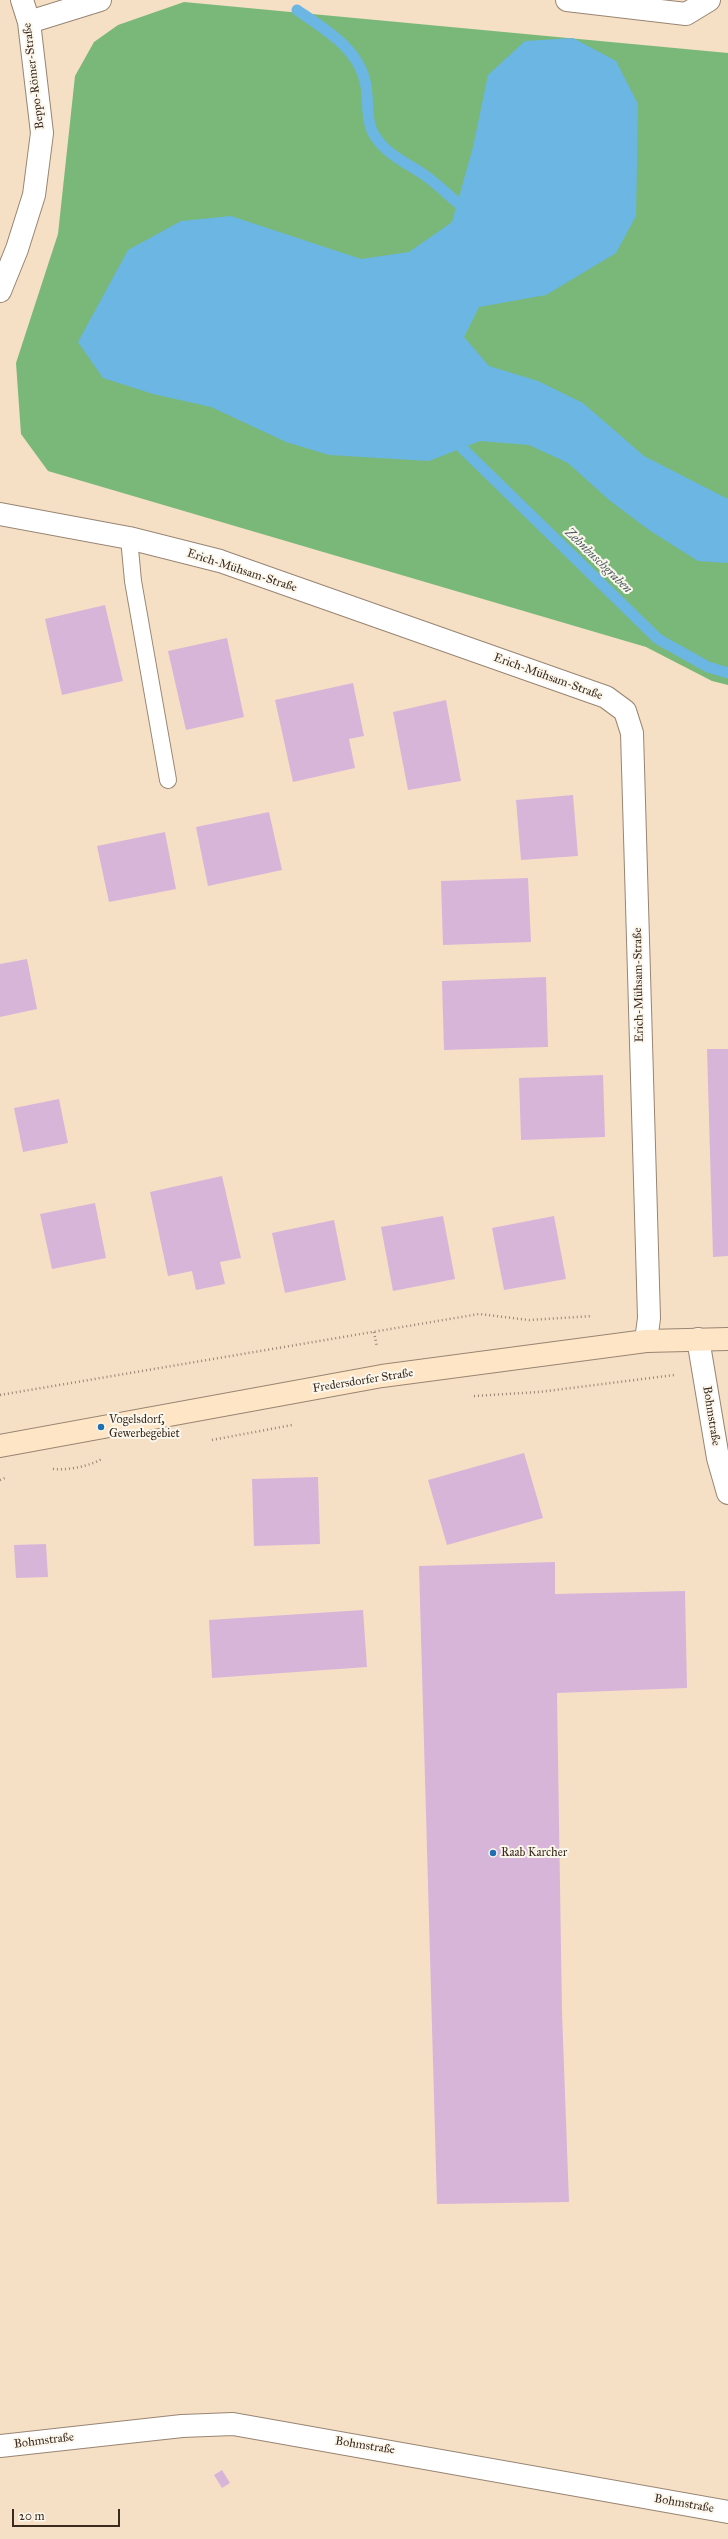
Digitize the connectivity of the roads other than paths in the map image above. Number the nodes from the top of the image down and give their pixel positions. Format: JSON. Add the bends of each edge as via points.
{"nodes":[{"id":1,"x":22,"y":0,"type":"edge"},
{"id":2,"x":100,"y":0,"type":"edge"},
{"id":3,"x":567,"y":0,"type":"edge"},
{"id":4,"x":709,"y":0,"type":"edge"},
{"id":5,"x":29,"y":22,"type":"junction"},
{"id":6,"x":0,"y":291,"type":"edge"},
{"id":7,"x":0,"y":514,"type":"edge"},
{"id":8,"x":129,"y":538,"type":"junction"},
{"id":9,"x":168,"y":780,"type":"dead end"},
{"id":10,"x":698,"y":1339,"type":"junction"},
{"id":11,"x":728,"y":1339,"type":"edge"},
{"id":12,"x":646,"y":1341,"type":"junction"},
{"id":13,"x":0,"y":1446,"type":"edge"},
{"id":14,"x":728,"y":1493,"type":"edge"},
{"id":15,"x":0,"y":2446,"type":"edge"},
{"id":16,"x":728,"y":2512,"type":"edge"}],
"edges":[{"from":1,"to":5,"type":"street","name":"Beppo-Römer-Straße"},
{"from":2,"to":5,"type":"street"},
{"from":3,"to":4,"type":"street","via":[[686,14]]},
{"from":5,"to":6,"type":"street","name":"Beppo-Römer-Straße","via":[[42,133],[34,195],[17,249]]},
{"from":7,"to":8,"type":"street","name":"Erich-Mühsam-Straße"},
{"from":8,"to":9,"type":"lane","via":[[133,581]]},
{"from":8,"to":12,"type":"street","name":"Erich-Mühsam-Straße","via":[[220,561],[606,697],[625,710],[632,733],[649,1318]]},
{"from":10,"to":11,"type":"street","name":"Fredersdorfer Straße"},
{"from":10,"to":12,"type":"street","name":"Fredersdorfer Straße"},
{"from":10,"to":14,"type":"street","name":"Bohmstraße","via":[[718,1458]]},
{"from":12,"to":13,"type":"street","name":"Fredersdorfer Straße","via":[[382,1376]]},
{"from":15,"to":16,"type":"street","name":"Bohmstraße","via":[[174,2426],[233,2424]]}]}
